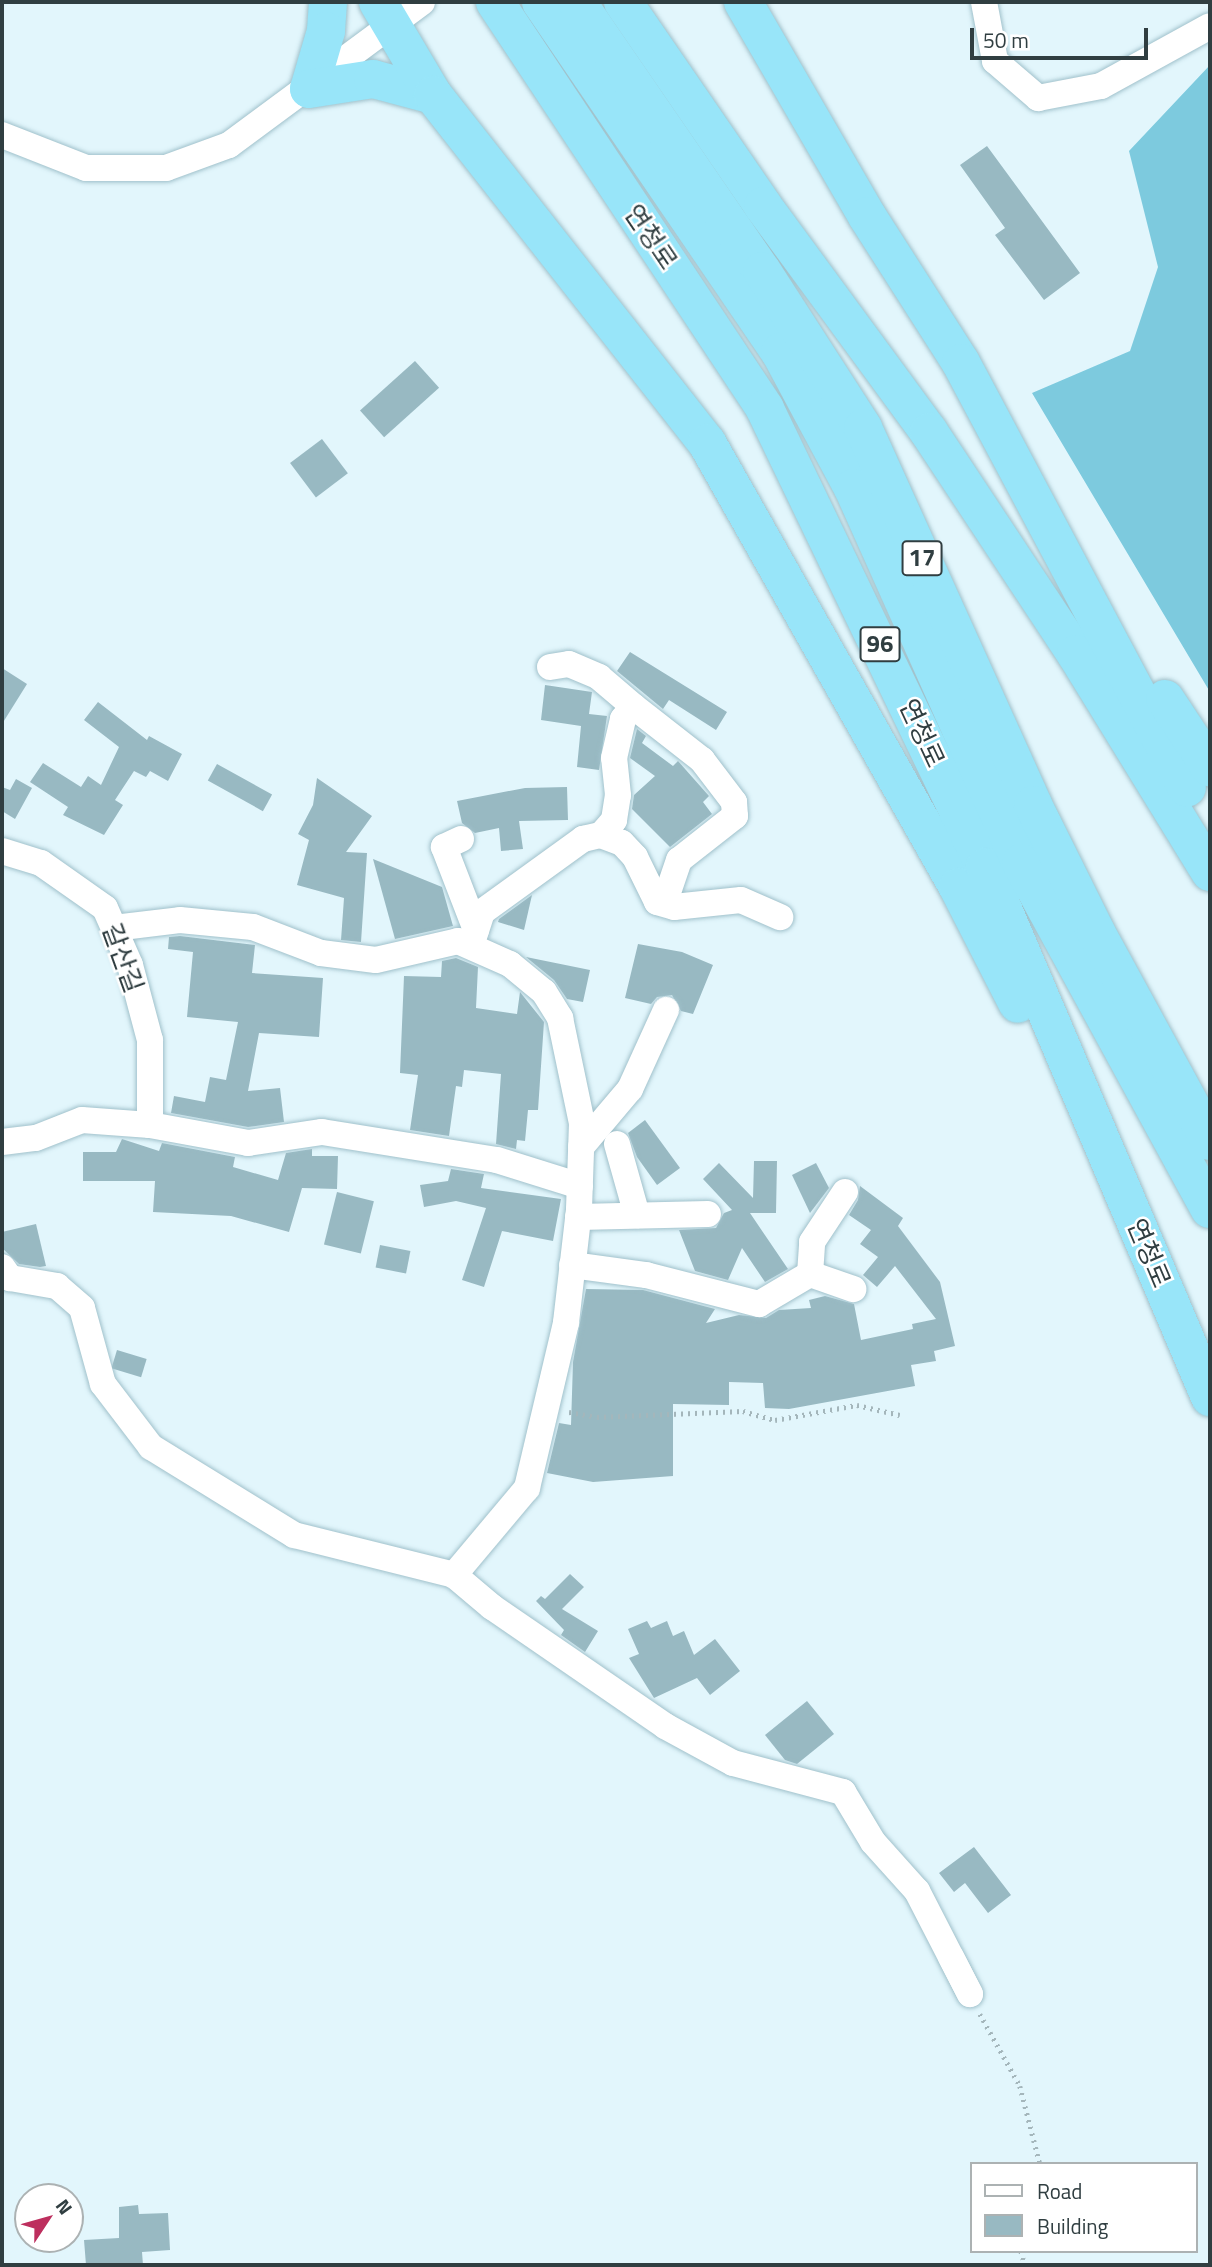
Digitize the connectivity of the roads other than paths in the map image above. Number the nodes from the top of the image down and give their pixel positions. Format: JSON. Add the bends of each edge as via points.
{"nodes":[{"id":1,"x":328,"y":2,"type":"edge"},
{"id":2,"x":495,"y":2,"type":"edge"},
{"id":3,"x":624,"y":2,"type":"edge"},
{"id":4,"x":743,"y":2,"type":"edge"},
{"id":5,"x":984,"y":2,"type":"edge"},
{"id":6,"x":397,"y":9,"type":"edge"},
{"id":7,"x":564,"y":9,"type":"edge"},
{"id":8,"x":1210,"y":26,"type":"edge"},
{"id":9,"x":309,"y":89,"type":"junction"},
{"id":10,"x":433,"y":95,"type":"junction"},
{"id":11,"x":3,"y":135,"type":"edge"},
{"id":12,"x":1061,"y":545,"type":"junction"},
{"id":13,"x":550,"y":667,"type":"dead end"},
{"id":14,"x":633,"y":706,"type":"junction"},
{"id":15,"x":1210,"y":766,"type":"edge"},
{"id":16,"x":1210,"y":834,"type":"edge"},
{"id":17,"x":601,"y":835,"type":"junction"},
{"id":18,"x":461,"y":838,"type":"dead end"},
{"id":19,"x":2,"y":851,"type":"edge"},
{"id":20,"x":1210,"y":872,"type":"edge"},
{"id":21,"x":664,"y":904,"type":"junction"},
{"id":22,"x":780,"y":917,"type":"dead end"},
{"id":23,"x":114,"y":928,"type":"junction"},
{"id":24,"x":474,"y":938,"type":"junction"},
{"id":25,"x":666,"y":1010,"type":"dead end"},
{"id":26,"x":150,"y":1125,"type":"junction"},
{"id":27,"x":1210,"y":1141,"type":"edge"},
{"id":28,"x":2,"y":1142,"type":"edge"},
{"id":29,"x":617,"y":1144,"type":"dead end"},
{"id":30,"x":581,"y":1147,"type":"junction"},
{"id":31,"x":580,"y":1186,"type":"junction"},
{"id":32,"x":845,"y":1192,"type":"dead end"},
{"id":33,"x":1210,"y":1209,"type":"edge"},
{"id":34,"x":708,"y":1214,"type":"dead end"},
{"id":35,"x":637,"y":1215,"type":"junction"},
{"id":36,"x":578,"y":1217,"type":"junction"},
{"id":37,"x":572,"y":1265,"type":"junction"},
{"id":38,"x":2,"y":1267,"type":"edge"},
{"id":39,"x":810,"y":1274,"type":"junction"},
{"id":40,"x":853,"y":1289,"type":"dead end"},
{"id":41,"x":1166,"y":1292,"type":"junction"},
{"id":42,"x":1210,"y":1397,"type":"edge"},
{"id":43,"x":454,"y":1575,"type":"junction"},
{"id":44,"x":951,"y":1957,"type":"dead end"}],
"edges":[{"from":1,"to":9,"type":"highway","via":[[326,31]]},
{"from":2,"to":41,"type":"highway","name":"연청로","number":"96","via":[[765,409],[985,867]]},
{"from":3,"to":20,"type":"highway","via":[[763,206],[929,432],[1076,654]]},
{"from":4,"to":12,"type":"highway","via":[[867,216],[961,363]]},
{"from":5,"to":8,"type":"street","via":[[995,61],[1038,98],[1101,86]]},
{"from":6,"to":9,"type":"street"},
{"from":6,"to":10,"type":"highway"},
{"from":7,"to":27,"type":"highway","name":"연청로","number":"17","via":[[762,271],[863,428],[1033,805]]},
{"from":7,"to":33,"type":"highway","name":"연청로","number":"17","via":[[780,352],[853,488],[1021,863]]},
{"from":9,"to":10,"type":"highway","via":[[373,79]]},
{"from":9,"to":11,"type":"street","via":[[229,145],[166,168],[86,168]]},
{"from":10,"to":41,"type":"highway","via":[[707,443],[958,887]]},
{"from":12,"to":15,"type":"highway"},
{"from":12,"to":16,"type":"highway"},
{"from":13,"to":14,"type":"street","via":[[569,663],[599,677]]},
{"from":14,"to":17,"type":"street","via":[[623,719],[614,758],[618,795],[614,820]]},
{"from":14,"to":21,"type":"street","via":[[702,760],[734,802],[735,816],[679,860]]},
{"from":17,"to":21,"type":"street","via":[[629,850],[657,902]]},
{"from":17,"to":24,"type":"street","via":[[583,839],[482,912]]},
{"from":18,"to":24,"type":"street","via":[[444,847]]},
{"from":19,"to":23,"type":"street","name":"갈산길","via":[[41,863],[105,908]]},
{"from":21,"to":22,"type":"street","via":[[674,907],[741,900]]},
{"from":23,"to":24,"type":"street","via":[[180,920],[253,927],[321,953],[376,960]]},
{"from":23,"to":26,"type":"street","name":"갈산길","via":[[130,965],[149,1040]]},
{"from":24,"to":30,"type":"street","via":[[544,992],[560,1018],[582,1123]]},
{"from":25,"to":30,"type":"street","via":[[630,1089]]},
{"from":26,"to":28,"type":"street","via":[[82,1120],[36,1138]]},
{"from":26,"to":31,"type":"street","via":[[248,1143],[322,1132],[497,1160]]},
{"from":29,"to":35,"type":"street"},
{"from":30,"to":31,"type":"street"},
{"from":31,"to":36,"type":"street"},
{"from":32,"to":39,"type":"street","via":[[812,1242]]},
{"from":34,"to":35,"type":"street"},
{"from":35,"to":36,"type":"street"},
{"from":36,"to":37,"type":"street"},
{"from":37,"to":39,"type":"street","via":[[646,1275],[759,1304]]},
{"from":37,"to":43,"type":"street","via":[[566,1323],[527,1488]]},
{"from":38,"to":43,"type":"street","via":[[10,1278],[57,1286],[82,1308],[103,1384],[151,1447],[295,1535]]},
{"from":39,"to":40,"type":"street"},
{"from":41,"to":42,"type":"highway","name":"연청로","number":"96"},
{"from":43,"to":44,"type":"street","via":[[492,1607],[676,1732],[733,1763],[843,1792],[873,1842],[917,1891],[970,1994]]}]}
